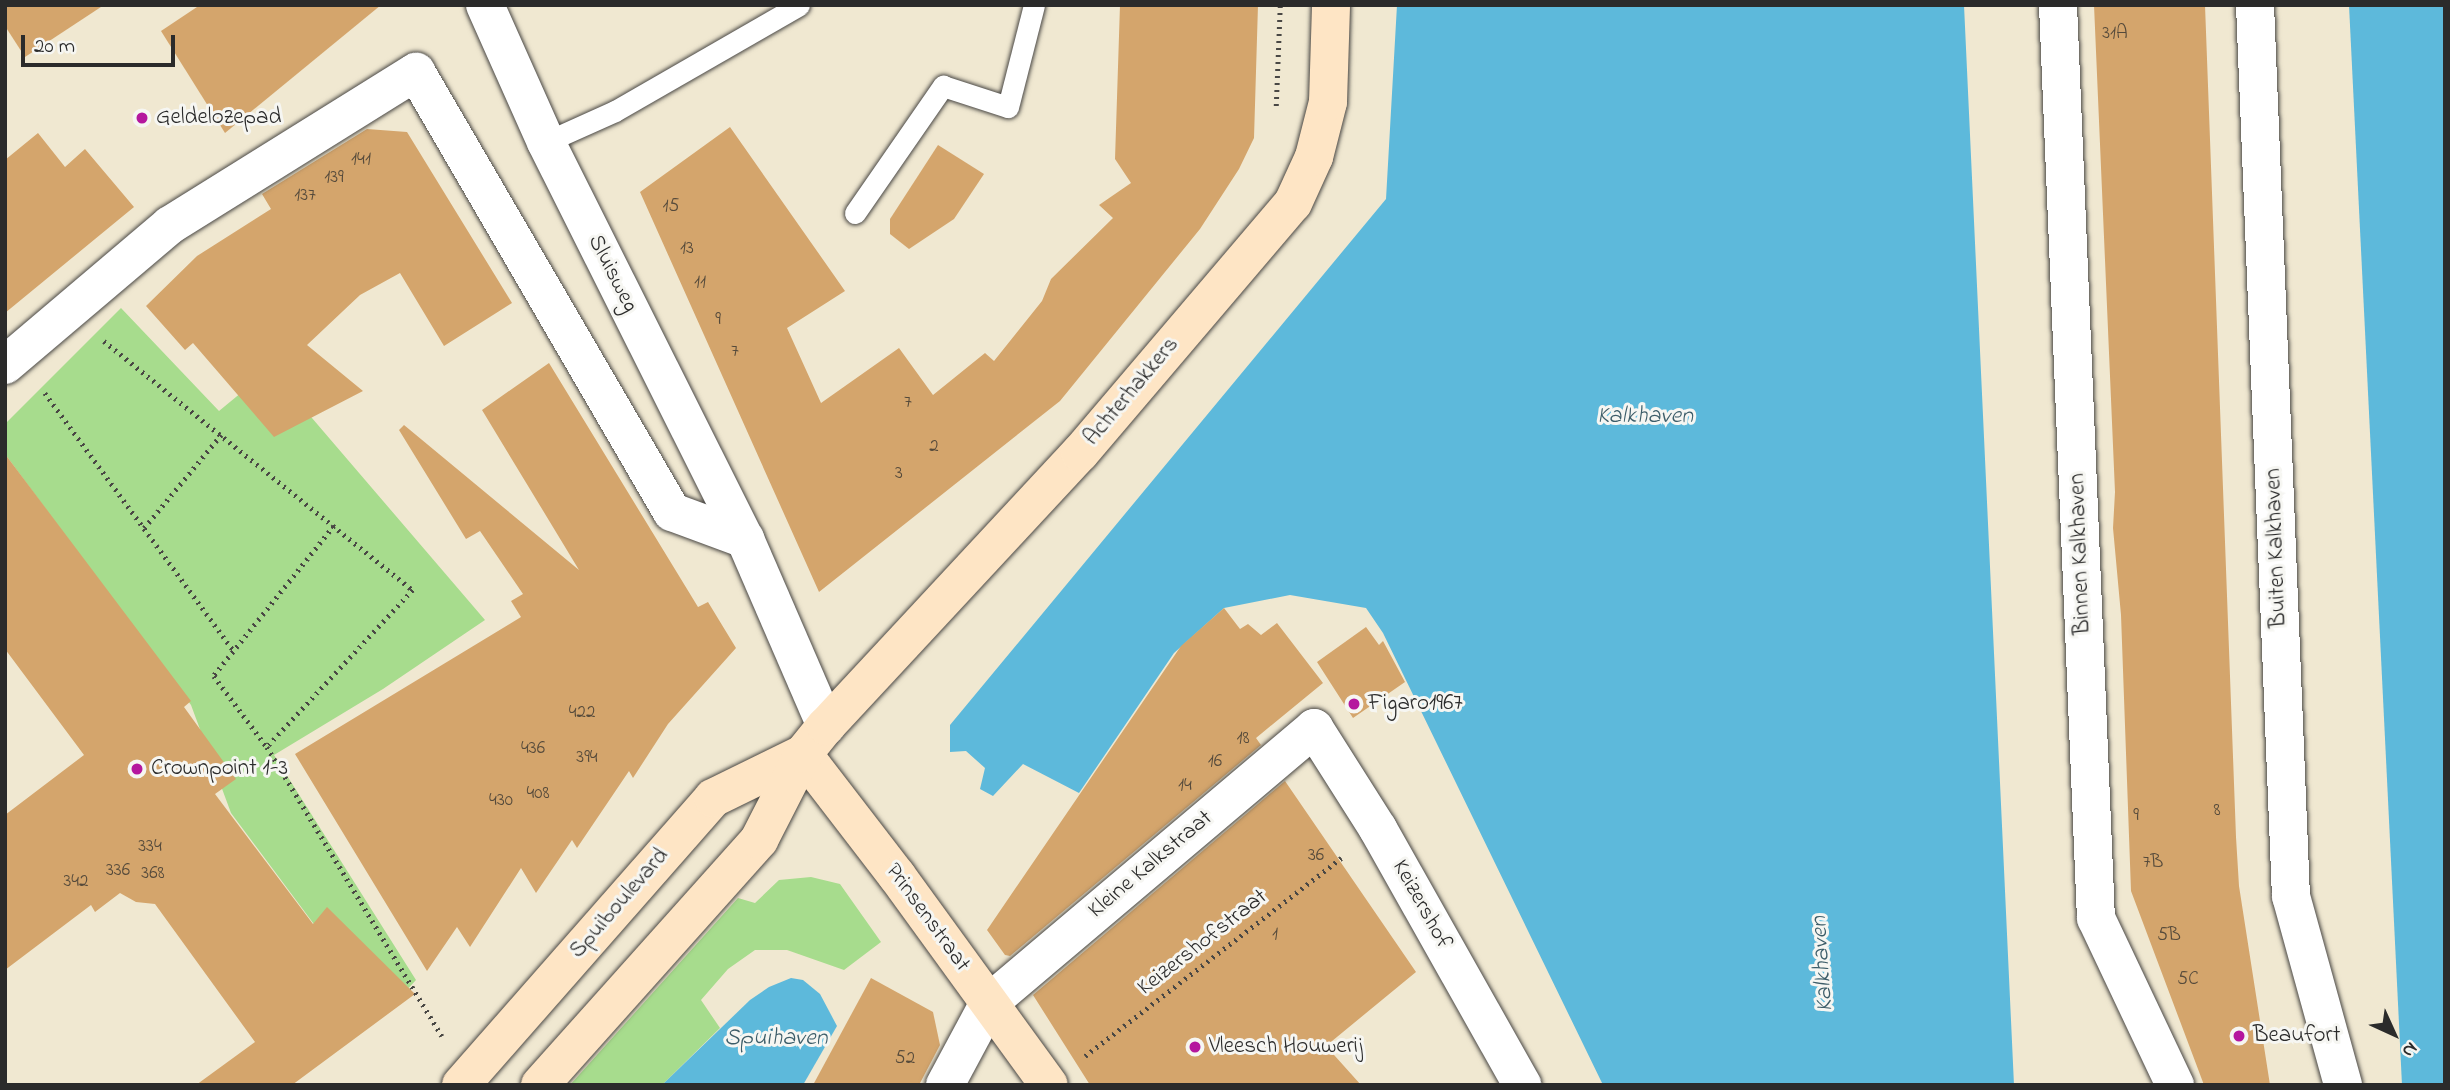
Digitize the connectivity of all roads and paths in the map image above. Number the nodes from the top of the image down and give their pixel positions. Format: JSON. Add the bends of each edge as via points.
{"nodes":[{"id":1,"x":485,"y":5,"type":"edge"},
{"id":2,"x":799,"y":5,"type":"edge"},
{"id":3,"x":1034,"y":5,"type":"edge"},
{"id":4,"x":1331,"y":5,"type":"edge"},
{"id":5,"x":2058,"y":5,"type":"edge"},
{"id":6,"x":2255,"y":5,"type":"edge"},
{"id":7,"x":546,"y":142,"type":"junction"},
{"id":8,"x":855,"y":213,"type":"dead end"},
{"id":9,"x":68,"y":312,"type":"junction"},
{"id":10,"x":11,"y":360,"type":"edge"},
{"id":11,"x":221,"y":435,"type":"junction"},
{"id":12,"x":334,"y":526,"type":"junction"},
{"id":13,"x":144,"y":528,"type":"junction"},
{"id":14,"x":745,"y":539,"type":"junction"},
{"id":15,"x":234,"y":651,"type":"junction"},
{"id":16,"x":1314,"y":728,"type":"joint"},
{"id":17,"x":815,"y":740,"type":"junction"},
{"id":18,"x":267,"y":747,"type":"junction"},
{"id":19,"x":1378,"y":829,"type":"junction"},
{"id":20,"x":989,"y":1003,"type":"junction"},
{"id":21,"x":464,"y":1081,"type":"edge"},
{"id":22,"x":1048,"y":1084,"type":"edge"},
{"id":23,"x":540,"y":1085,"type":"edge"},
{"id":24,"x":945,"y":1085,"type":"edge"},
{"id":25,"x":1522,"y":1085,"type":"edge"},
{"id":26,"x":2175,"y":1085,"type":"edge"},
{"id":27,"x":2343,"y":1085,"type":"edge"}],
"edges":[{"from":1,"to":7,"type":"street","name":"Sluisweg"},
{"from":2,"to":7,"type":"lane","via":[[615,111]]},
{"from":3,"to":8,"type":"lane","via":[[1008,107],[943,86]]},
{"from":4,"to":17,"type":"street","name":"Achterhakkers","via":[[1328,102],[1314,157],[1293,202],[1080,453]]},
{"from":5,"to":26,"type":"street","name":"Binnen Kalkhaven","via":[[2096,918]]},
{"from":6,"to":27,"type":"street","name":"Buiten Kalkhaven","via":[[2291,896]]},
{"from":7,"to":14,"type":"street","name":"Sluisweg"},
{"from":9,"to":10,"type":"street"},
{"from":9,"to":11,"type":"path"},
{"from":9,"to":14,"type":"street","via":[[170,225],[416,72],[672,512]]},
{"from":10,"to":13,"type":"path"},
{"from":11,"to":12,"type":"path"},
{"from":11,"to":13,"type":"path"},
{"from":12,"to":15,"type":"path"},
{"from":12,"to":18,"type":"path","via":[[413,590]]},
{"from":13,"to":15,"type":"path"},
{"from":14,"to":17,"type":"street","name":"Sluisweg"},
{"from":15,"to":18,"type":"path","via":[[214,676]]},
{"from":16,"to":19,"type":"street","name":"Keizershof"},
{"from":16,"to":20,"type":"street","name":"Kleine Kalkstraat"},
{"from":17,"to":20,"type":"street","name":"Prinsenstraat"},
{"from":17,"to":21,"type":"street","name":"Spuiboulevard","via":[[713,798]]},
{"from":17,"to":23,"type":"street","via":[[759,840]]},
{"from":18,"to":21,"type":"path"},
{"from":19,"to":22,"type":"path","name":"Keizershofstraat"},
{"from":19,"to":25,"type":"street","name":"Keizershof"},
{"from":20,"to":22,"type":"street","name":"Prinsenstraat"},
{"from":20,"to":24,"type":"street"}]}
